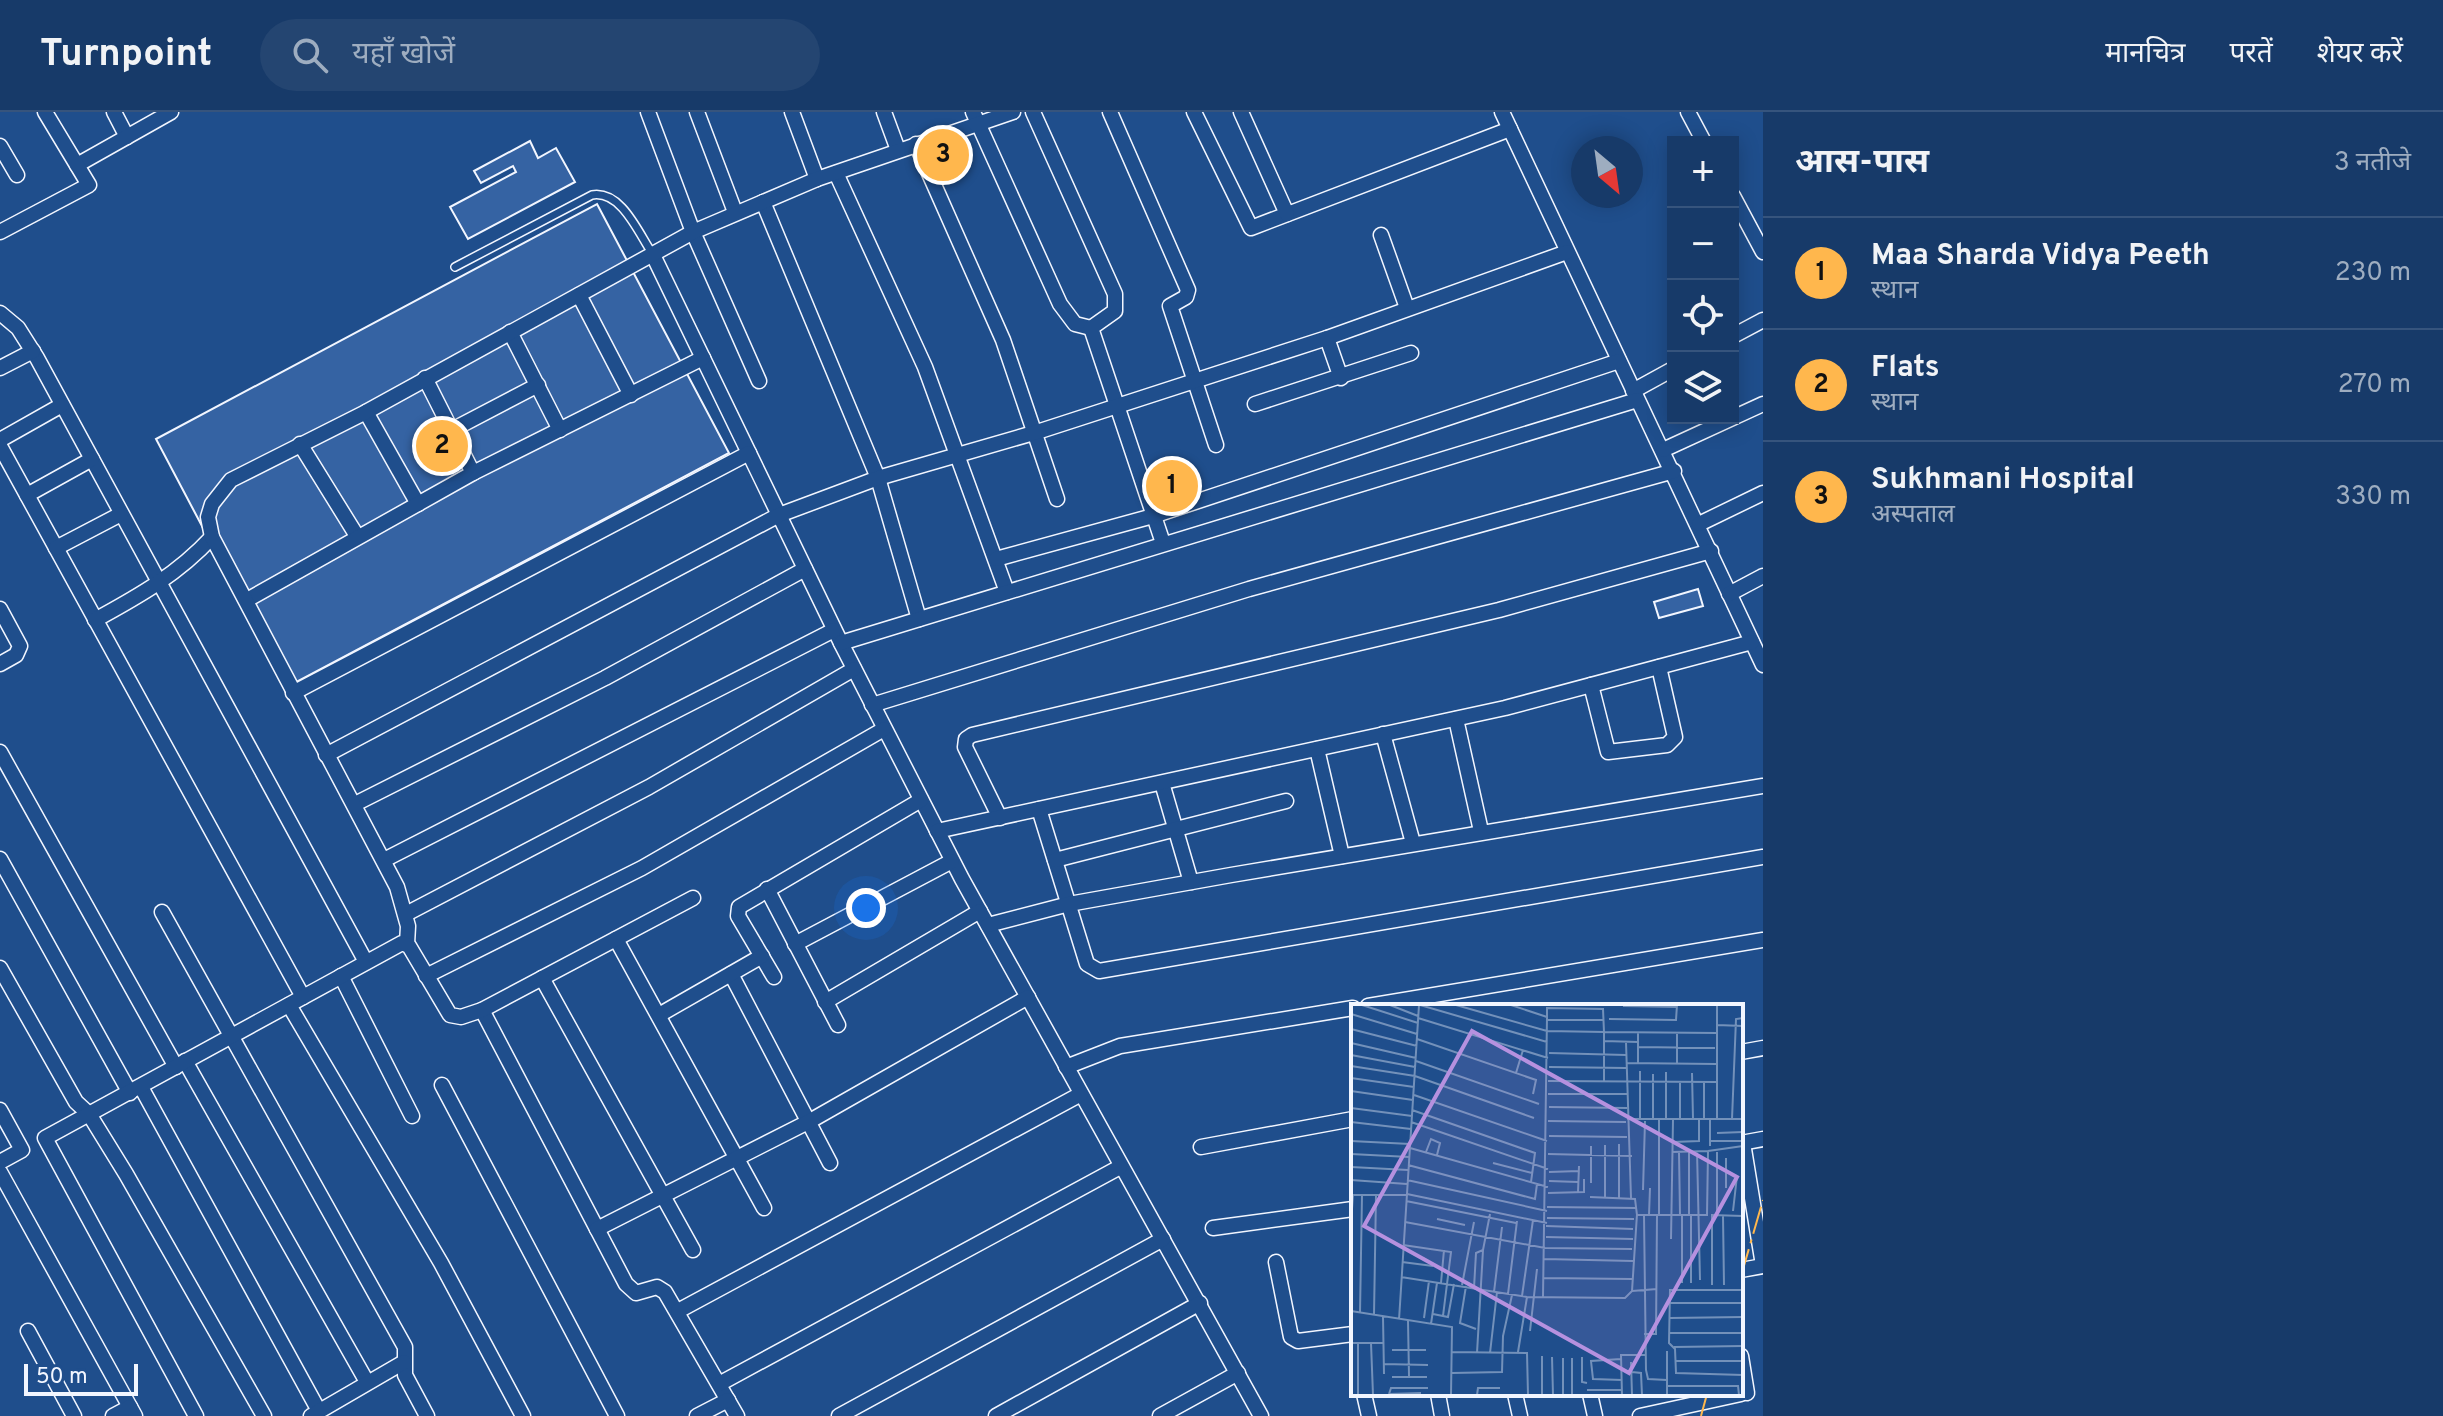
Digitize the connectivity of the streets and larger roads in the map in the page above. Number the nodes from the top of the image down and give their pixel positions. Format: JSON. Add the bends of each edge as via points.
{"nodes":[{"id":1,"x":45,"y":112,"type":"edge"},
{"id":2,"x":114,"y":112,"type":"edge"},
{"id":3,"x":171,"y":112,"type":"edge"},
{"id":4,"x":648,"y":112,"type":"edge"},
{"id":5,"x":697,"y":112,"type":"edge"},
{"id":6,"x":792,"y":112,"type":"edge"},
{"id":7,"x":884,"y":112,"type":"edge"},
{"id":8,"x":1013,"y":112,"type":"edge"},
{"id":9,"x":1033,"y":112,"type":"edge"},
{"id":10,"x":1110,"y":112,"type":"edge"},
{"id":11,"x":1194,"y":112,"type":"edge"},
{"id":12,"x":1241,"y":112,"type":"edge"},
{"id":13,"x":1502,"y":112,"type":"edge"},
{"id":14,"x":1688,"y":112,"type":"edge"},
{"id":15,"x":975,"y":117,"type":"edge"},
{"id":16,"x":1510,"y":129,"type":"junction"},
{"id":17,"x":1701,"y":136,"type":"edge"},
{"id":18,"x":127,"y":137,"type":"junction"},
{"id":19,"x":916,"y":144,"type":"junction"},
{"id":20,"x":0,"y":146,"type":"edge"},
{"id":21,"x":898,"y":150,"type":"junction"},
{"id":22,"x":77,"y":165,"type":"junction"},
{"id":23,"x":836,"y":173,"type":"junction"},
{"id":24,"x":17,"y":175,"type":"dead end"},
{"id":25,"x":817,"y":179,"type":"junction"},
{"id":26,"x":763,"y":202,"type":"junction"},
{"id":27,"x":1739,"y":207,"type":"edge"},
{"id":28,"x":735,"y":212,"type":"junction"},
{"id":29,"x":1287,"y":214,"type":"junction"},
{"id":30,"x":0,"y":232,"type":"edge"},
{"id":31,"x":693,"y":232,"type":"junction"},
{"id":32,"x":1381,"y":235,"type":"dead end"},
{"id":33,"x":1567,"y":252,"type":"junction"},
{"id":34,"x":1763,"y":252,"type":"edge"},
{"id":35,"x":653,"y":255,"type":"junction"},
{"id":36,"x":579,"y":295,"type":"junction"},
{"id":37,"x":1407,"y":308,"type":"junction"},
{"id":38,"x":0,"y":313,"type":"edge"},
{"id":39,"x":1763,"y":320,"type":"edge"},
{"id":40,"x":1091,"y":328,"type":"junction"},
{"id":41,"x":510,"y":332,"type":"junction"},
{"id":42,"x":1739,"y":333,"type":"edge"},
{"id":43,"x":1327,"y":338,"type":"junction"},
{"id":44,"x":33,"y":351,"type":"junction"},
{"id":45,"x":1411,"y":353,"type":"dead end"},
{"id":46,"x":703,"y":358,"type":"junction"},
{"id":47,"x":1619,"y":361,"type":"junction"},
{"id":48,"x":0,"y":368,"type":"edge"},
{"id":49,"x":1667,"y":373,"type":"edge"},
{"id":50,"x":425,"y":378,"type":"junction"},
{"id":51,"x":1341,"y":378,"type":"junction"},
{"id":52,"x":1195,"y":379,"type":"junction"},
{"id":53,"x":759,"y":381,"type":"dead end"},
{"id":54,"x":538,"y":385,"type":"junction"},
{"id":55,"x":631,"y":395,"type":"junction"},
{"id":56,"x":1635,"y":395,"type":"junction"},
{"id":57,"x":1255,"y":404,"type":"dead end"},
{"id":58,"x":1763,"y":404,"type":"edge"},
{"id":59,"x":62,"y":405,"type":"junction"},
{"id":60,"x":1116,"y":405,"type":"junction"},
{"id":61,"x":366,"y":412,"type":"junction"},
{"id":62,"x":452,"y":430,"type":"junction"},
{"id":63,"x":560,"y":430,"type":"junction"},
{"id":64,"x":1037,"y":432,"type":"junction"},
{"id":65,"x":0,"y":440,"type":"edge"},
{"id":66,"x":300,"y":444,"type":"junction"},
{"id":67,"x":1216,"y":445,"type":"dead end"},
{"id":68,"x":0,"y":446,"type":"edge"},
{"id":69,"x":1663,"y":450,"type":"junction"},
{"id":70,"x":749,"y":453,"type":"junction"},
{"id":71,"x":958,"y":453,"type":"junction"},
{"id":72,"x":92,"y":459,"type":"junction"},
{"id":73,"x":1674,"y":471,"type":"junction"},
{"id":74,"x":473,"y":473,"type":"junction"},
{"id":75,"x":878,"y":478,"type":"junction"},
{"id":76,"x":1763,"y":493,"type":"edge"},
{"id":77,"x":27,"y":495,"type":"junction"},
{"id":78,"x":1057,"y":499,"type":"dead end"},
{"id":79,"x":418,"y":504,"type":"junction"},
{"id":80,"x":121,"y":514,"type":"junction"},
{"id":81,"x":779,"y":515,"type":"junction"},
{"id":82,"x":1153,"y":516,"type":"junction"},
{"id":83,"x":1699,"y":524,"type":"junction"},
{"id":84,"x":357,"y":536,"type":"junction"},
{"id":85,"x":212,"y":537,"type":"junction"},
{"id":86,"x":1163,"y":543,"type":"junction"},
{"id":87,"x":56,"y":548,"type":"junction"},
{"id":88,"x":1711,"y":551,"type":"junction"},
{"id":89,"x":996,"y":559,"type":"junction"},
{"id":90,"x":805,"y":569,"type":"junction"},
{"id":91,"x":1763,"y":576,"type":"edge"},
{"id":92,"x":159,"y":585,"type":"junction"},
{"id":93,"x":1007,"y":592,"type":"junction"},
{"id":94,"x":1729,"y":594,"type":"junction"},
{"id":95,"x":247,"y":600,"type":"junction"},
{"id":96,"x":0,"y":609,"type":"edge"},
{"id":97,"x":919,"y":619,"type":"junction"},
{"id":98,"x":95,"y":620,"type":"junction"},
{"id":99,"x":838,"y":636,"type":"junction"},
{"id":100,"x":1752,"y":642,"type":"junction"},
{"id":101,"x":0,"y":664,"type":"edge"},
{"id":102,"x":1763,"y":664,"type":"edge"},
{"id":103,"x":1659,"y":667,"type":"junction"},
{"id":104,"x":854,"y":669,"type":"junction"},
{"id":105,"x":1591,"y":685,"type":"junction"},
{"id":106,"x":293,"y":693,"type":"junction"},
{"id":107,"x":872,"y":705,"type":"junction"},
{"id":108,"x":1456,"y":719,"type":"junction"},
{"id":109,"x":884,"y":729,"type":"junction"},
{"id":110,"x":1383,"y":734,"type":"junction"},
{"id":111,"x":1317,"y":749,"type":"junction"},
{"id":112,"x":0,"y":752,"type":"edge"},
{"id":113,"x":326,"y":755,"type":"junction"},
{"id":114,"x":1162,"y":783,"type":"junction"},
{"id":115,"x":1763,"y":786,"type":"edge"},
{"id":116,"x":921,"y":800,"type":"junction"},
{"id":117,"x":1286,"y":801,"type":"dead end"},
{"id":118,"x":355,"y":804,"type":"junction"},
{"id":119,"x":1039,"y":809,"type":"junction"},
{"id":120,"x":1000,"y":818,"type":"junction"},
{"id":121,"x":1177,"y":829,"type":"junction"},
{"id":122,"x":937,"y":831,"type":"junction"},
{"id":123,"x":1481,"y":831,"type":"junction"},
{"id":124,"x":1413,"y":843,"type":"junction"},
{"id":125,"x":1342,"y":856,"type":"junction"},
{"id":126,"x":1763,"y":857,"type":"edge"},
{"id":127,"x":0,"y":859,"type":"edge"},
{"id":128,"x":384,"y":860,"type":"junction"},
{"id":129,"x":1055,"y":860,"type":"junction"},
{"id":130,"x":952,"y":861,"type":"junction"},
{"id":131,"x":1191,"y":882,"type":"junction"},
{"id":132,"x":767,"y":889,"type":"junction"},
{"id":133,"x":693,"y":898,"type":"dead end"},
{"id":134,"x":1069,"y":904,"type":"junction"},
{"id":135,"x":980,"y":911,"type":"junction"},
{"id":136,"x":162,"y":912,"type":"dead end"},
{"id":137,"x":406,"y":914,"type":"junction"},
{"id":138,"x":988,"y":925,"type":"junction"},
{"id":139,"x":616,"y":939,"type":"junction"},
{"id":140,"x":1763,"y":940,"type":"edge"},
{"id":141,"x":407,"y":944,"type":"junction"},
{"id":142,"x":795,"y":944,"type":"junction"},
{"id":143,"x":762,"y":956,"type":"junction"},
{"id":144,"x":366,"y":962,"type":"junction"},
{"id":145,"x":0,"y":968,"type":"edge"},
{"id":146,"x":731,"y":974,"type":"junction"},
{"id":147,"x":341,"y":976,"type":"junction"},
{"id":148,"x":426,"y":976,"type":"junction"},
{"id":149,"x":774,"y":977,"type":"dead end"},
{"id":150,"x":542,"y":978,"type":"junction"},
{"id":151,"x":303,"y":997,"type":"junction"},
{"id":152,"x":1028,"y":997,"type":"junction"},
{"id":153,"x":825,"y":1002,"type":"junction"},
{"id":154,"x":1380,"y":1004,"type":"edge"},
{"id":155,"x":289,"y":1005,"type":"junction"},
{"id":156,"x":1351,"y":1008,"type":"edge"},
{"id":157,"x":482,"y":1010,"type":"junction"},
{"id":158,"x":659,"y":1015,"type":"junction"},
{"id":159,"x":838,"y":1025,"type":"dead end"},
{"id":160,"x":233,"y":1036,"type":"junction"},
{"id":161,"x":1763,"y":1048,"type":"edge"},
{"id":162,"x":1743,"y":1052,"type":"edge"},
{"id":163,"x":181,"y":1064,"type":"junction"},
{"id":164,"x":1066,"y":1067,"type":"junction"},
{"id":165,"x":442,"y":1085,"type":"dead end"},
{"id":166,"x":136,"y":1090,"type":"junction"},
{"id":167,"x":1081,"y":1094,"type":"junction"},
{"id":168,"x":0,"y":1110,"type":"edge"},
{"id":169,"x":89,"y":1114,"type":"junction"},
{"id":170,"x":412,"y":1116,"type":"dead end"},
{"id":171,"x":1351,"y":1119,"type":"edge"},
{"id":172,"x":810,"y":1121,"type":"junction"},
{"id":173,"x":45,"y":1138,"type":"junction"},
{"id":174,"x":1763,"y":1139,"type":"edge"},
{"id":175,"x":1743,"y":1143,"type":"edge"},
{"id":176,"x":1201,"y":1147,"type":"dead end"},
{"id":177,"x":1743,"y":1149,"type":"edge"},
{"id":178,"x":22,"y":1150,"type":"junction"},
{"id":179,"x":736,"y":1156,"type":"junction"},
{"id":180,"x":0,"y":1162,"type":"edge"},
{"id":181,"x":830,"y":1163,"type":"dead end"},
{"id":182,"x":1120,"y":1167,"type":"junction"},
{"id":183,"x":0,"y":1172,"type":"edge"},
{"id":184,"x":663,"y":1194,"type":"junction"},
{"id":185,"x":764,"y":1208,"type":"dead end"},
{"id":186,"x":1351,"y":1209,"type":"edge"},
{"id":187,"x":1213,"y":1228,"type":"dead end"},
{"id":188,"x":597,"y":1229,"type":"junction"},
{"id":189,"x":1163,"y":1239,"type":"junction"},
{"id":190,"x":693,"y":1250,"type":"dead end"},
{"id":191,"x":1276,"y":1262,"type":"dead end"},
{"id":192,"x":1763,"y":1265,"type":"edge"},
{"id":193,"x":1743,"y":1270,"type":"edge"},
{"id":194,"x":1200,"y":1303,"type":"junction"},
{"id":195,"x":678,"y":1311,"type":"junction"},
{"id":196,"x":28,"y":1331,"type":"dead end"},
{"id":197,"x":1351,"y":1338,"type":"edge"},
{"id":198,"x":404,"y":1362,"type":"junction"},
{"id":199,"x":1238,"y":1373,"type":"junction"},
{"id":200,"x":367,"y":1382,"type":"junction"},
{"id":201,"x":719,"y":1384,"type":"junction"},
{"id":202,"x":1763,"y":1389,"type":"edge"},
{"id":203,"x":1743,"y":1394,"type":"edge"},
{"id":204,"x":1364,"y":1396,"type":"edge"},
{"id":205,"x":1438,"y":1396,"type":"edge"},
{"id":206,"x":1515,"y":1396,"type":"edge"},
{"id":207,"x":1590,"y":1396,"type":"edge"},
{"id":208,"x":1668,"y":1396,"type":"edge"},
{"id":209,"x":1733,"y":1396,"type":"edge"},
{"id":210,"x":728,"y":1400,"type":"junction"},
{"id":211,"x":1670,"y":1409,"type":"junction"},
{"id":212,"x":133,"y":1411,"type":"edge"},
{"id":213,"x":315,"y":1414,"type":"edge"},
{"id":214,"x":424,"y":1415,"type":"edge"},
{"id":215,"x":74,"y":1416,"type":"edge"},
{"id":216,"x":113,"y":1416,"type":"edge"},
{"id":217,"x":196,"y":1416,"type":"edge"},
{"id":218,"x":264,"y":1416,"type":"edge"},
{"id":219,"x":523,"y":1416,"type":"edge"},
{"id":220,"x":617,"y":1416,"type":"edge"},
{"id":221,"x":697,"y":1416,"type":"edge"},
{"id":222,"x":737,"y":1416,"type":"edge"},
{"id":223,"x":839,"y":1416,"type":"edge"},
{"id":224,"x":996,"y":1416,"type":"edge"},
{"id":225,"x":1160,"y":1416,"type":"edge"},
{"id":226,"x":1261,"y":1416,"type":"edge"},
{"id":227,"x":1369,"y":1416,"type":"edge"},
{"id":228,"x":1442,"y":1416,"type":"edge"},
{"id":229,"x":1520,"y":1416,"type":"edge"},
{"id":230,"x":1595,"y":1416,"type":"edge"},
{"id":231,"x":1640,"y":1416,"type":"edge"}],
"edges":[{"from":1,"to":22,"type":"street"},
{"from":2,"to":18,"type":"street"},
{"from":3,"to":18,"type":"street"},
{"from":4,"to":31,"type":"street"},
{"from":5,"to":28,"type":"street"},
{"from":6,"to":25,"type":"street"},
{"from":7,"to":21,"type":"street"},
{"from":8,"to":15,"type":"street"},
{"from":9,"to":40,"type":"street","via":[[1115,294],[1115,311]]},
{"from":10,"to":52,"type":"street","via":[[1188,290],[1170,306]]},
{"from":11,"to":29,"type":"street","via":[[1247,226],[1255,228]]},
{"from":12,"to":29,"type":"street"},
{"from":13,"to":16,"type":"street"},
{"from":14,"to":17,"type":"street"},
{"from":15,"to":19,"type":"street"},
{"from":15,"to":40,"type":"street","via":[[1060,304],[1075,324]]},
{"from":16,"to":29,"type":"street"},
{"from":16,"to":33,"type":"street"},
{"from":18,"to":22,"type":"street"},
{"from":19,"to":21,"type":"street"},
{"from":19,"to":64,"type":"street","via":[[1003,340]]},
{"from":20,"to":24,"type":"street"},
{"from":21,"to":23,"type":"street"},
{"from":22,"to":30,"type":"street","via":[[89,185]]},
{"from":23,"to":25,"type":"street"},
{"from":23,"to":71,"type":"street","via":[[925,367]]},
{"from":25,"to":26,"type":"street"},
{"from":26,"to":28,"type":"street"},
{"from":26,"to":75,"type":"street"},
{"from":27,"to":34,"type":"street"},
{"from":28,"to":31,"type":"street"},
{"from":31,"to":35,"type":"street"},
{"from":31,"to":53,"type":"street"},
{"from":32,"to":37,"type":"street"},
{"from":33,"to":37,"type":"street"},
{"from":33,"to":47,"type":"street"},
{"from":35,"to":36,"type":"street"},
{"from":35,"to":46,"type":"street"},
{"from":36,"to":41,"type":"street"},
{"from":36,"to":55,"type":"street"},
{"from":37,"to":43,"type":"street"},
{"from":38,"to":44,"type":"street"},
{"from":39,"to":42,"type":"street"},
{"from":40,"to":60,"type":"street"},
{"from":41,"to":50,"type":"street"},
{"from":41,"to":54,"type":"street"},
{"from":43,"to":51,"type":"street"},
{"from":43,"to":52,"type":"street"},
{"from":44,"to":48,"type":"street"},
{"from":44,"to":59,"type":"street"},
{"from":45,"to":51,"type":"street"},
{"from":46,"to":55,"type":"street"},
{"from":46,"to":70,"type":"street"},
{"from":47,"to":56,"type":"street"},
{"from":47,"to":82,"type":"street"},
{"from":49,"to":56,"type":"street"},
{"from":50,"to":61,"type":"street"},
{"from":50,"to":62,"type":"street"},
{"from":51,"to":57,"type":"street"},
{"from":52,"to":60,"type":"street"},
{"from":52,"to":67,"type":"street"},
{"from":54,"to":62,"type":"street"},
{"from":54,"to":63,"type":"street"},
{"from":55,"to":63,"type":"street"},
{"from":56,"to":69,"type":"street"},
{"from":56,"to":86,"type":"street"},
{"from":58,"to":69,"type":"street"},
{"from":59,"to":65,"type":"street"},
{"from":59,"to":72,"type":"street"},
{"from":60,"to":64,"type":"street"},
{"from":60,"to":82,"type":"street"},
{"from":61,"to":66,"type":"street"},
{"from":61,"to":79,"type":"street"},
{"from":62,"to":74,"type":"street"},
{"from":63,"to":74,"type":"street"},
{"from":64,"to":71,"type":"street"},
{"from":64,"to":78,"type":"street"},
{"from":66,"to":84,"type":"street"},
{"from":66,"to":85,"type":"street","via":[[222,490],[208,517]]},
{"from":68,"to":77,"type":"street"},
{"from":69,"to":73,"type":"street"},
{"from":70,"to":81,"type":"street"},
{"from":70,"to":106,"type":"street"},
{"from":71,"to":75,"type":"street"},
{"from":71,"to":89,"type":"street"},
{"from":72,"to":77,"type":"street"},
{"from":72,"to":80,"type":"street"},
{"from":73,"to":83,"type":"street"},
{"from":73,"to":107,"type":"street","via":[[1249,589]]},
{"from":74,"to":79,"type":"street"},
{"from":75,"to":81,"type":"street"},
{"from":75,"to":97,"type":"street"},
{"from":76,"to":83,"type":"street"},
{"from":77,"to":87,"type":"street"},
{"from":79,"to":84,"type":"street"},
{"from":80,"to":87,"type":"street"},
{"from":80,"to":92,"type":"street"},
{"from":81,"to":90,"type":"street"},
{"from":81,"to":113,"type":"street"},
{"from":82,"to":86,"type":"street"},
{"from":82,"to":89,"type":"street"},
{"from":83,"to":88,"type":"street"},
{"from":84,"to":95,"type":"street"},
{"from":85,"to":92,"type":"street"},
{"from":85,"to":95,"type":"street"},
{"from":86,"to":93,"type":"street"},
{"from":87,"to":98,"type":"street"},
{"from":88,"to":94,"type":"street"},
{"from":88,"to":120,"type":"street","via":[[1499,610],[972,735],[965,747]]},
{"from":89,"to":93,"type":"street"},
{"from":90,"to":99,"type":"street"},
{"from":90,"to":118,"type":"street","via":[[605,678]]},
{"from":91,"to":94,"type":"street"},
{"from":92,"to":98,"type":"street"},
{"from":92,"to":144,"type":"street"},
{"from":93,"to":97,"type":"street"},
{"from":94,"to":100,"type":"street"},
{"from":95,"to":106,"type":"street"},
{"from":96,"to":101,"type":"street","via":[[20,646],[16,655]]},
{"from":97,"to":99,"type":"street"},
{"from":98,"to":151,"type":"street"},
{"from":99,"to":104,"type":"street"},
{"from":99,"to":128,"type":"street"},
{"from":100,"to":102,"type":"street"},
{"from":100,"to":103,"type":"street"},
{"from":103,"to":105,"type":"street"},
{"from":103,"to":105,"type":"street","via":[[1675,737],[1667,745],[1608,752]]},
{"from":104,"to":107,"type":"street"},
{"from":104,"to":137,"type":"street","via":[[649,787]]},
{"from":105,"to":108,"type":"street"},
{"from":106,"to":113,"type":"street"},
{"from":107,"to":109,"type":"street"},
{"from":108,"to":110,"type":"street"},
{"from":108,"to":123,"type":"street"},
{"from":109,"to":116,"type":"street"},
{"from":109,"to":148,"type":"street","via":[[642,868]]},
{"from":110,"to":111,"type":"street"},
{"from":110,"to":124,"type":"street"},
{"from":111,"to":114,"type":"street"},
{"from":111,"to":125,"type":"street"},
{"from":112,"to":163,"type":"street"},
{"from":113,"to":118,"type":"street"},
{"from":114,"to":119,"type":"street"},
{"from":114,"to":121,"type":"street"},
{"from":115,"to":123,"type":"street"},
{"from":116,"to":122,"type":"street"},
{"from":116,"to":132,"type":"street"},
{"from":117,"to":121,"type":"street"},
{"from":118,"to":128,"type":"street"},
{"from":119,"to":120,"type":"street"},
{"from":119,"to":129,"type":"street"},
{"from":120,"to":122,"type":"street"},
{"from":121,"to":129,"type":"street"},
{"from":121,"to":131,"type":"street"},
{"from":122,"to":130,"type":"street"},
{"from":123,"to":124,"type":"street"},
{"from":124,"to":125,"type":"street"},
{"from":125,"to":131,"type":"street"},
{"from":126,"to":134,"type":"street","via":[[1099,971],[1087,964]]},
{"from":127,"to":166,"type":"street"},
{"from":128,"to":137,"type":"street"},
{"from":129,"to":134,"type":"street"},
{"from":130,"to":135,"type":"street"},
{"from":130,"to":142,"type":"street"},
{"from":131,"to":134,"type":"street"},
{"from":132,"to":142,"type":"street"},
{"from":132,"to":143,"type":"street","via":[[737,912]]},
{"from":133,"to":139,"type":"street"},
{"from":134,"to":138,"type":"street"},
{"from":135,"to":138,"type":"street"},
{"from":135,"to":153,"type":"street"},
{"from":136,"to":160,"type":"street"},
{"from":137,"to":141,"type":"street"},
{"from":138,"to":152,"type":"street"},
{"from":139,"to":150,"type":"street"},
{"from":139,"to":158,"type":"street"},
{"from":140,"to":154,"type":"street"},
{"from":141,"to":144,"type":"street"},
{"from":141,"to":148,"type":"street"},
{"from":142,"to":153,"type":"street"},
{"from":143,"to":146,"type":"street"},
{"from":143,"to":149,"type":"street"},
{"from":144,"to":147,"type":"street"},
{"from":145,"to":169,"type":"street","via":[[76,1102]]},
{"from":146,"to":158,"type":"street"},
{"from":146,"to":172,"type":"street"},
{"from":147,"to":151,"type":"street"},
{"from":147,"to":170,"type":"street"},
{"from":148,"to":157,"type":"street","via":[[450,1015]]},
{"from":150,"to":157,"type":"street"},
{"from":150,"to":184,"type":"street"},
{"from":151,"to":155,"type":"street"},
{"from":152,"to":164,"type":"street"},
{"from":152,"to":172,"type":"street"},
{"from":153,"to":159,"type":"street"},
{"from":155,"to":160,"type":"street"},
{"from":155,"to":219,"type":"street","via":[[441,1263]]},
{"from":156,"to":164,"type":"street","via":[[1120,1046]]},
{"from":157,"to":188,"type":"street"},
{"from":158,"to":179,"type":"street"},
{"from":160,"to":163,"type":"street"},
{"from":160,"to":198,"type":"street","via":[[405,1347]]},
{"from":161,"to":162,"type":"street"},
{"from":163,"to":166,"type":"street"},
{"from":163,"to":200,"type":"street"},
{"from":164,"to":167,"type":"street"},
{"from":165,"to":220,"type":"street"},
{"from":166,"to":169,"type":"street"},
{"from":166,"to":213,"type":"street"},
{"from":167,"to":182,"type":"street"},
{"from":167,"to":195,"type":"street"},
{"from":168,"to":178,"type":"street"},
{"from":169,"to":173,"type":"street"},
{"from":169,"to":218,"type":"street"},
{"from":171,"to":176,"type":"street"},
{"from":172,"to":179,"type":"street"},
{"from":172,"to":181,"type":"street"},
{"from":173,"to":178,"type":"street"},
{"from":173,"to":217,"type":"street"},
{"from":174,"to":175,"type":"street"},
{"from":177,"to":192,"type":"street"},
{"from":178,"to":180,"type":"street"},
{"from":179,"to":184,"type":"street"},
{"from":179,"to":185,"type":"street"},
{"from":182,"to":189,"type":"street"},
{"from":182,"to":201,"type":"street"},
{"from":183,"to":212,"type":"street"},
{"from":184,"to":188,"type":"street"},
{"from":184,"to":190,"type":"street"},
{"from":186,"to":187,"type":"street"},
{"from":188,"to":195,"type":"street","via":[[631,1290],[641,1293],[660,1287]]},
{"from":189,"to":194,"type":"street"},
{"from":189,"to":223,"type":"street"},
{"from":191,"to":197,"type":"street","via":[[1291,1337]]},
{"from":192,"to":193,"type":"street"},
{"from":194,"to":199,"type":"street"},
{"from":194,"to":224,"type":"street"},
{"from":195,"to":201,"type":"street"},
{"from":196,"to":215,"type":"street"},
{"from":198,"to":200,"type":"street"},
{"from":198,"to":214,"type":"street"},
{"from":199,"to":225,"type":"street"},
{"from":199,"to":226,"type":"street"},
{"from":200,"to":213,"type":"street"},
{"from":201,"to":210,"type":"street"},
{"from":202,"to":203,"type":"street"},
{"from":204,"to":227,"type":"street"},
{"from":205,"to":228,"type":"street"},
{"from":206,"to":229,"type":"street"},
{"from":207,"to":230,"type":"street"},
{"from":208,"to":211,"type":"street"},
{"from":209,"to":211,"type":"street"},
{"from":210,"to":221,"type":"street"},
{"from":210,"to":222,"type":"street"},
{"from":211,"to":231,"type":"street"},
{"from":212,"to":216,"type":"street"}]}
